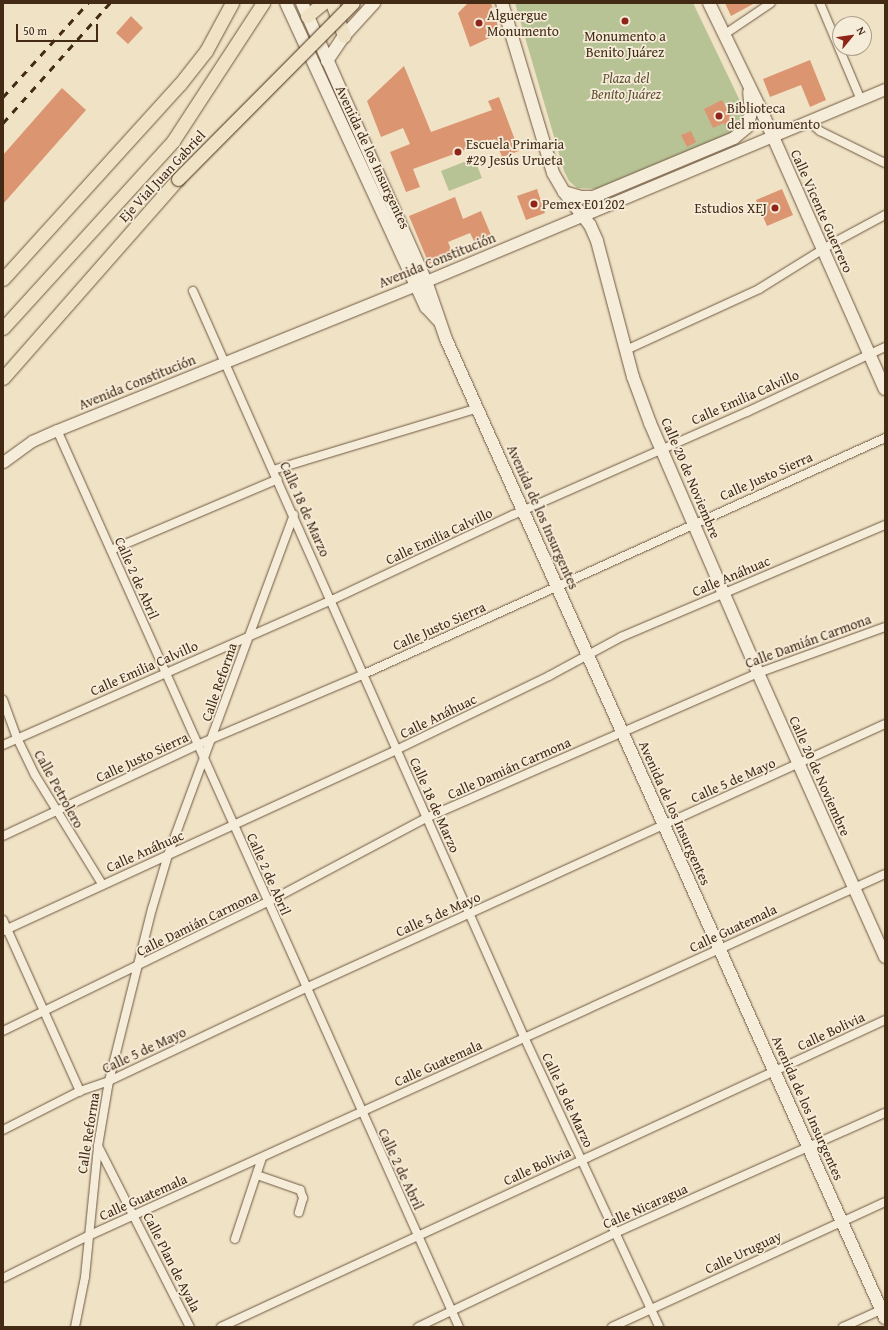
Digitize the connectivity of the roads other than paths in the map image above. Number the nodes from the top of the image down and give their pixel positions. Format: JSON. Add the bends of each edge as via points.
{"nodes":[{"id":1,"x":232,"y":3,"type":"edge"},
{"id":2,"x":263,"y":3,"type":"edge"},
{"id":3,"x":286,"y":3,"type":"edge"},
{"id":4,"x":302,"y":3,"type":"edge"},
{"id":5,"x":323,"y":3,"type":"edge"},
{"id":6,"x":332,"y":3,"type":"edge"},
{"id":7,"x":353,"y":3,"type":"edge"},
{"id":8,"x":374,"y":3,"type":"edge"},
{"id":9,"x":502,"y":3,"type":"edge"},
{"id":10,"x":709,"y":3,"type":"edge"},
{"id":11,"x":771,"y":3,"type":"edge"},
{"id":12,"x":820,"y":3,"type":"edge"},
{"id":13,"x":307,"y":16,"type":"junction"},
{"id":14,"x":724,"y":34,"type":"junction"},
{"id":15,"x":344,"y":36,"type":"junction"},
{"id":16,"x":327,"y":61,"type":"junction"},
{"id":17,"x":748,"y":82,"type":"junction"},
{"id":18,"x":885,"y":90,"type":"edge"},
{"id":19,"x":861,"y":100,"type":"junction"},
{"id":20,"x":808,"y":121,"type":"junction"},
{"id":21,"x":773,"y":136,"type":"junction"},
{"id":22,"x":885,"y":163,"type":"edge"},
{"id":23,"x":564,"y":192,"type":"junction"},
{"id":24,"x":583,"y":215,"type":"junction"},
{"id":25,"x":885,"y":215,"type":"edge"},
{"id":26,"x":822,"y":250,"type":"junction"},
{"id":27,"x":3,"y":279,"type":"edge"},
{"id":28,"x":421,"y":283,"type":"junction"},
{"id":29,"x":193,"y":291,"type":"dead end"},
{"id":30,"x":3,"y":328,"type":"edge"},
{"id":31,"x":885,"y":346,"type":"edge"},
{"id":32,"x":626,"y":350,"type":"junction"},
{"id":33,"x":869,"y":354,"type":"junction"},
{"id":34,"x":225,"y":362,"type":"junction"},
{"id":35,"x":3,"y":378,"type":"edge"},
{"id":36,"x":885,"y":389,"type":"edge"},
{"id":37,"x":478,"y":408,"type":"junction"},
{"id":38,"x":57,"y":430,"type":"junction"},
{"id":39,"x":885,"y":438,"type":"edge"},
{"id":40,"x":661,"y":448,"type":"junction"},
{"id":41,"x":3,"y":462,"type":"edge"},
{"id":42,"x":274,"y":470,"type":"junction"},
{"id":43,"x":278,"y":480,"type":"junction"},
{"id":44,"x":524,"y":510,"type":"junction"},
{"id":45,"x":294,"y":515,"type":"junction"},
{"id":46,"x":694,"y":522,"type":"junction"},
{"id":47,"x":885,"y":525,"type":"edge"},
{"id":48,"x":111,"y":550,"type":"junction"},
{"id":49,"x":557,"y":586,"type":"junction"},
{"id":50,"x":724,"y":594,"type":"junction"},
{"id":51,"x":332,"y":600,"type":"junction"},
{"id":52,"x":885,"y":627,"type":"edge"},
{"id":53,"x":249,"y":636,"type":"junction"},
{"id":54,"x":588,"y":655,"type":"junction"},
{"id":55,"x":165,"y":672,"type":"junction"},
{"id":56,"x":758,"y":673,"type":"junction"},
{"id":57,"x":364,"y":674,"type":"junction"},
{"id":58,"x":3,"y":700,"type":"edge"},
{"id":59,"x":885,"y":724,"type":"edge"},
{"id":60,"x":622,"y":733,"type":"junction"},
{"id":61,"x":17,"y":738,"type":"junction"},
{"id":62,"x":212,"y":738,"type":"junction"},
{"id":63,"x":3,"y":745,"type":"edge"},
{"id":64,"x":197,"y":745,"type":"junction"},
{"id":65,"x":396,"y":750,"type":"junction"},
{"id":66,"x":204,"y":760,"type":"junction"},
{"id":67,"x":799,"y":764,"type":"junction"},
{"id":68,"x":56,"y":812,"type":"junction"},
{"id":69,"x":426,"y":818,"type":"junction"},
{"id":70,"x":664,"y":825,"type":"junction"},
{"id":71,"x":234,"y":826,"type":"junction"},
{"id":72,"x":3,"y":836,"type":"edge"},
{"id":73,"x":168,"y":855,"type":"junction"},
{"id":74,"x":885,"y":874,"type":"edge"},
{"id":75,"x":102,"y":884,"type":"junction"},
{"id":76,"x":853,"y":888,"type":"junction"},
{"id":77,"x":268,"y":902,"type":"junction"},
{"id":78,"x":471,"y":915,"type":"junction"},
{"id":79,"x":3,"y":920,"type":"edge"},
{"id":80,"x":5,"y":930,"type":"edge"},
{"id":81,"x":720,"y":948,"type":"junction"},
{"id":82,"x":885,"y":957,"type":"edge"},
{"id":83,"x":138,"y":966,"type":"junction"},
{"id":84,"x":306,"y":988,"type":"junction"},
{"id":85,"x":43,"y":1012,"type":"junction"},
{"id":86,"x":885,"y":1020,"type":"edge"},
{"id":87,"x":3,"y":1031,"type":"edge"},
{"id":88,"x":526,"y":1039,"type":"junction"},
{"id":89,"x":776,"y":1071,"type":"junction"},
{"id":90,"x":110,"y":1081,"type":"junction"},
{"id":91,"x":80,"y":1091,"type":"junction"},
{"id":92,"x":361,"y":1112,"type":"junction"},
{"id":93,"x":885,"y":1113,"type":"edge"},
{"id":94,"x":3,"y":1130,"type":"edge"},
{"id":95,"x":98,"y":1146,"type":"junction"},
{"id":96,"x":809,"y":1148,"type":"junction"},
{"id":97,"x":262,"y":1158,"type":"junction"},
{"id":98,"x":582,"y":1160,"type":"junction"},
{"id":99,"x":257,"y":1175,"type":"junction"},
{"id":100,"x":885,"y":1202,"type":"edge"},
{"id":101,"x":299,"y":1212,"type":"dead end"},
{"id":102,"x":134,"y":1215,"type":"junction"},
{"id":103,"x":842,"y":1221,"type":"junction"},
{"id":104,"x":615,"y":1233,"type":"junction"},
{"id":105,"x":417,"y":1235,"type":"junction"},
{"id":106,"x":88,"y":1236,"type":"junction"},
{"id":107,"x":235,"y":1240,"type":"dead end"},
{"id":108,"x":3,"y":1278,"type":"edge"},
{"id":109,"x":651,"y":1309,"type":"junction"},
{"id":110,"x":452,"y":1311,"type":"junction"},
{"id":111,"x":884,"y":1312,"type":"edge"},
{"id":112,"x":75,"y":1327,"type":"edge"},
{"id":113,"x":190,"y":1327,"type":"edge"},
{"id":114,"x":221,"y":1327,"type":"edge"},
{"id":115,"x":418,"y":1327,"type":"edge"},
{"id":116,"x":459,"y":1327,"type":"edge"},
{"id":117,"x":612,"y":1327,"type":"edge"},
{"id":118,"x":659,"y":1327,"type":"edge"},
{"id":119,"x":843,"y":1327,"type":"edge"}],
"edges":[{"from":1,"to":27,"type":"main road","via":[[206,51],[180,84]]},
{"from":2,"to":30,"type":"main road","name":"Eje Vial Juan Gabriel","via":[[173,141]]},
{"from":3,"to":28,"type":"main road","name":"Avenida de los Insurgentes"},
{"from":4,"to":13,"type":"main road","name":"Avenida de los Insurgentes"},
{"from":5,"to":13,"type":"main road"},
{"from":6,"to":15,"type":"main road"},
{"from":7,"to":35,"type":"main road","name":"Eje Vial Juan Gabriel","bridge":true,"via":[[178,179]]},
{"from":8,"to":15,"type":"main road"},
{"from":9,"to":23,"type":"main road","name":"Calle 20 de Noviembre","via":[[542,144]]},
{"from":10,"to":14,"type":"main road","name":"Calle Vicente Guerrero"},
{"from":11,"to":14,"type":"street"},
{"from":12,"to":19,"type":"street"},
{"from":13,"to":16,"type":"main road","name":"Avenida de los Insurgentes"},
{"from":14,"to":17,"type":"main road","name":"Calle Vicente Guerrero"},
{"from":15,"to":16,"type":"main road"},
{"from":16,"to":28,"type":"main road","name":"Avenida de los Insurgentes"},
{"from":17,"to":21,"type":"main road","name":"Calle Vicente Guerrero"},
{"from":17,"to":23,"type":"main road","via":[[752,114],[741,134],[593,197],[581,197]]},
{"from":18,"to":19,"type":"street","name":"Avenida Constitución"},
{"from":19,"to":20,"type":"street","name":"Avenida Constitución"},
{"from":20,"to":21,"type":"street","name":"Avenida Constitución"},
{"from":20,"to":22,"type":"street","via":[[820,131]]},
{"from":21,"to":24,"type":"street","name":"Avenida Constitución"},
{"from":21,"to":26,"type":"main road","name":"Calle Vicente Guerrero"},
{"from":23,"to":24,"type":"main road","name":"Calle 20 de Noviembre"},
{"from":24,"to":28,"type":"street","name":"Avenida Constitución"},
{"from":24,"to":32,"type":"main road","name":"Calle 20 de Noviembre","via":[[597,241]]},
{"from":25,"to":26,"type":"street"},
{"from":26,"to":32,"type":"street","via":[[759,289]]},
{"from":26,"to":33,"type":"main road","name":"Calle Vicente Guerrero"},
{"from":28,"to":34,"type":"street","name":"Avenida Constitución"},
{"from":28,"to":37,"type":"main road","name":"Avenida de los Insurgentes"},
{"from":29,"to":34,"type":"street","name":"Calle 18 de Marzo"},
{"from":31,"to":33,"type":"street","name":"Calle Emilia Calvillo"},
{"from":32,"to":40,"type":"main road","name":"Calle 20 de Noviembre","via":[[639,394]]},
{"from":33,"to":36,"type":"main road","name":"Calle Vicente Guerrero"},
{"from":33,"to":40,"type":"street","name":"Calle Emilia Calvillo","via":[[747,412]]},
{"from":34,"to":38,"type":"street","name":"Avenida Constitución"},
{"from":34,"to":42,"type":"street","name":"Calle 18 de Marzo"},
{"from":37,"to":42,"type":"street"},
{"from":37,"to":44,"type":"main road","name":"Avenida de los Insurgentes"},
{"from":38,"to":41,"type":"street","name":"Avenida Constitución","via":[[32,441]]},
{"from":38,"to":48,"type":"street","name":"Calle 2 de Abril"},
{"from":39,"to":46,"type":"street","name":"Calle Justo Sierra"},
{"from":40,"to":44,"type":"street","name":"Calle Emilia Calvillo"},
{"from":40,"to":46,"type":"main road","name":"Calle 20 de Noviembre"},
{"from":42,"to":43,"type":"street","name":"Calle 18 de Marzo"},
{"from":43,"to":45,"type":"street","name":"Calle 18 de Marzo"},
{"from":43,"to":48,"type":"street"},
{"from":44,"to":49,"type":"main road","name":"Avenida de los Insurgentes"},
{"from":44,"to":51,"type":"street","name":"Calle Emilia Calvillo"},
{"from":45,"to":51,"type":"street","name":"Calle 18 de Marzo"},
{"from":45,"to":53,"type":"street","name":"Calle Reforma"},
{"from":46,"to":49,"type":"street","name":"Calle Justo Sierra"},
{"from":46,"to":50,"type":"main road","name":"Calle 20 de Noviembre"},
{"from":47,"to":50,"type":"street","name":"Calle Anáhuac"},
{"from":48,"to":55,"type":"street","name":"Calle 2 de Abril"},
{"from":49,"to":54,"type":"main road","name":"Avenida de los Insurgentes"},
{"from":49,"to":57,"type":"street","name":"Calle Justo Sierra"},
{"from":50,"to":54,"type":"street","name":"Calle Anáhuac","via":[[621,637]]},
{"from":50,"to":56,"type":"main road","name":"Calle 20 de Noviembre"},
{"from":51,"to":53,"type":"street","name":"Calle Emilia Calvillo"},
{"from":51,"to":57,"type":"street","name":"Calle 18 de Marzo"},
{"from":52,"to":56,"type":"street","name":"Calle Damián Carmona"},
{"from":53,"to":55,"type":"street","name":"Calle Emilia Calvillo"},
{"from":53,"to":62,"type":"street","name":"Calle Reforma"},
{"from":54,"to":60,"type":"main road","name":"Avenida de los Insurgentes"},
{"from":54,"to":65,"type":"street","name":"Calle Anáhuac"},
{"from":55,"to":61,"type":"street","name":"Calle Emilia Calvillo"},
{"from":55,"to":64,"type":"street","name":"Calle 2 de Abril"},
{"from":56,"to":60,"type":"street","name":"Calle Damián Carmona"},
{"from":56,"to":67,"type":"main road","name":"Calle 20 de Noviembre"},
{"from":57,"to":62,"type":"street","name":"Calle Justo Sierra"},
{"from":57,"to":65,"type":"street","name":"Calle 18 de Marzo"},
{"from":58,"to":61,"type":"street","name":"Calle Petrolero"},
{"from":59,"to":67,"type":"street","name":"Calle 5 de Mayo"},
{"from":60,"to":69,"type":"street","name":"Calle Damián Carmona"},
{"from":60,"to":70,"type":"main road","name":"Avenida de los Insurgentes"},
{"from":61,"to":63,"type":"street","name":"Calle Emilia Calvillo"},
{"from":61,"to":68,"type":"street","name":"Calle Petrolero"},
{"from":62,"to":64,"type":"street","name":"Calle Justo Sierra"},
{"from":62,"to":66,"type":"street","name":"Calle Reforma"},
{"from":64,"to":66,"type":"street","name":"Calle 2 de Abril"},
{"from":64,"to":68,"type":"street","name":"Calle Justo Sierra"},
{"from":65,"to":69,"type":"street","name":"Calle 18 de Marzo"},
{"from":65,"to":71,"type":"street","name":"Calle Anáhuac"},
{"from":66,"to":71,"type":"street","name":"Calle 2 de Abril"},
{"from":66,"to":73,"type":"street","name":"Calle Reforma"},
{"from":67,"to":70,"type":"street","name":"Calle 5 de Mayo"},
{"from":67,"to":76,"type":"main road","name":"Calle 20 de Noviembre"},
{"from":68,"to":72,"type":"street","name":"Calle Justo Sierra"},
{"from":68,"to":75,"type":"street","name":"Calle Petrolero"},
{"from":69,"to":77,"type":"street","name":"Calle Damián Carmona"},
{"from":69,"to":78,"type":"street","name":"Calle 18 de Marzo"},
{"from":70,"to":78,"type":"street","name":"Calle 5 de Mayo"},
{"from":70,"to":81,"type":"main road","name":"Avenida de los Insurgentes"},
{"from":71,"to":73,"type":"street","name":"Calle Anáhuac"},
{"from":71,"to":77,"type":"street","name":"Calle 2 de Abril"},
{"from":73,"to":75,"type":"street","name":"Calle Anáhuac"},
{"from":73,"to":83,"type":"street","name":"Calle Reforma"},
{"from":74,"to":76,"type":"street","name":"Calle Guatemala"},
{"from":75,"to":80,"type":"street","name":"Calle Anáhuac"},
{"from":76,"to":81,"type":"street","name":"Calle Guatemala"},
{"from":76,"to":82,"type":"main road","name":"Calle 20 de Noviembre"},
{"from":77,"to":83,"type":"street","name":"Calle Damián Carmona"},
{"from":77,"to":84,"type":"street","name":"Calle 2 de Abril"},
{"from":78,"to":84,"type":"street","name":"Calle 5 de Mayo"},
{"from":78,"to":88,"type":"street","name":"Calle 18 de Marzo"},
{"from":79,"to":80,"type":"street"},
{"from":80,"to":85,"type":"street"},
{"from":81,"to":88,"type":"street","name":"Calle Guatemala"},
{"from":81,"to":89,"type":"main road","name":"Avenida de los Insurgentes"},
{"from":83,"to":85,"type":"street","name":"Calle Damián Carmona"},
{"from":83,"to":90,"type":"street","name":"Calle Reforma"},
{"from":84,"to":90,"type":"street","name":"Calle 5 de Mayo"},
{"from":84,"to":92,"type":"street","name":"Calle 2 de Abril"},
{"from":85,"to":87,"type":"street","name":"Calle Damián Carmona"},
{"from":85,"to":91,"type":"street"},
{"from":86,"to":89,"type":"street","name":"Calle Bolivia"},
{"from":88,"to":92,"type":"street","name":"Calle Guatemala"},
{"from":88,"to":98,"type":"street","name":"Calle 18 de Marzo"},
{"from":89,"to":96,"type":"main road","name":"Avenida de los Insurgentes"},
{"from":89,"to":98,"type":"street","name":"Calle Bolivia"},
{"from":90,"to":91,"type":"street","name":"Calle 5 de Mayo"},
{"from":90,"to":95,"type":"street","name":"Calle Reforma"},
{"from":91,"to":94,"type":"street","name":"Calle 5 de Mayo"},
{"from":92,"to":97,"type":"street","name":"Calle Guatemala"},
{"from":92,"to":105,"type":"street","name":"Calle 2 de Abril"},
{"from":93,"to":96,"type":"street","name":"Calle Nicaragua"},
{"from":95,"to":102,"type":"street","name":"Calle Plan de Ayala"},
{"from":95,"to":106,"type":"street","name":"Calle Reforma"},
{"from":96,"to":103,"type":"main road","name":"Avenida de los Insurgentes"},
{"from":96,"to":104,"type":"street","name":"Calle Nicaragua"},
{"from":97,"to":99,"type":"street"},
{"from":97,"to":102,"type":"street","name":"Calle Guatemala"},
{"from":98,"to":104,"type":"street","name":"Calle 18 de Marzo"},
{"from":98,"to":105,"type":"street","name":"Calle Bolivia"},
{"from":99,"to":101,"type":"street","via":[[300,1190],[303,1198]]},
{"from":99,"to":107,"type":"street"},
{"from":100,"to":103,"type":"street","name":"Calle Uruguay"},
{"from":102,"to":106,"type":"street","name":"Calle Guatemala"},
{"from":102,"to":113,"type":"street","name":"Calle Plan de Ayala"},
{"from":103,"to":109,"type":"street","name":"Calle Uruguay"},
{"from":103,"to":111,"type":"main road","name":"Avenida de los Insurgentes"},
{"from":104,"to":109,"type":"street","name":"Calle 18 de Marzo"},
{"from":104,"to":110,"type":"street","name":"Calle Nicaragua"},
{"from":105,"to":110,"type":"street","name":"Calle 2 de Abril"},
{"from":105,"to":114,"type":"street","name":"Calle Bolivia"},
{"from":106,"to":108,"type":"street","name":"Calle Guatemala"},
{"from":106,"to":112,"type":"street","name":"Calle Reforma","via":[[85,1277]]},
{"from":109,"to":117,"type":"street","name":"Calle Uruguay"},
{"from":109,"to":118,"type":"street","name":"Calle 18 de Marzo"},
{"from":110,"to":115,"type":"street","name":"Calle Nicaragua"},
{"from":110,"to":116,"type":"street","name":"Calle 2 de Abril"},
{"from":111,"to":119,"type":"street"}]}
